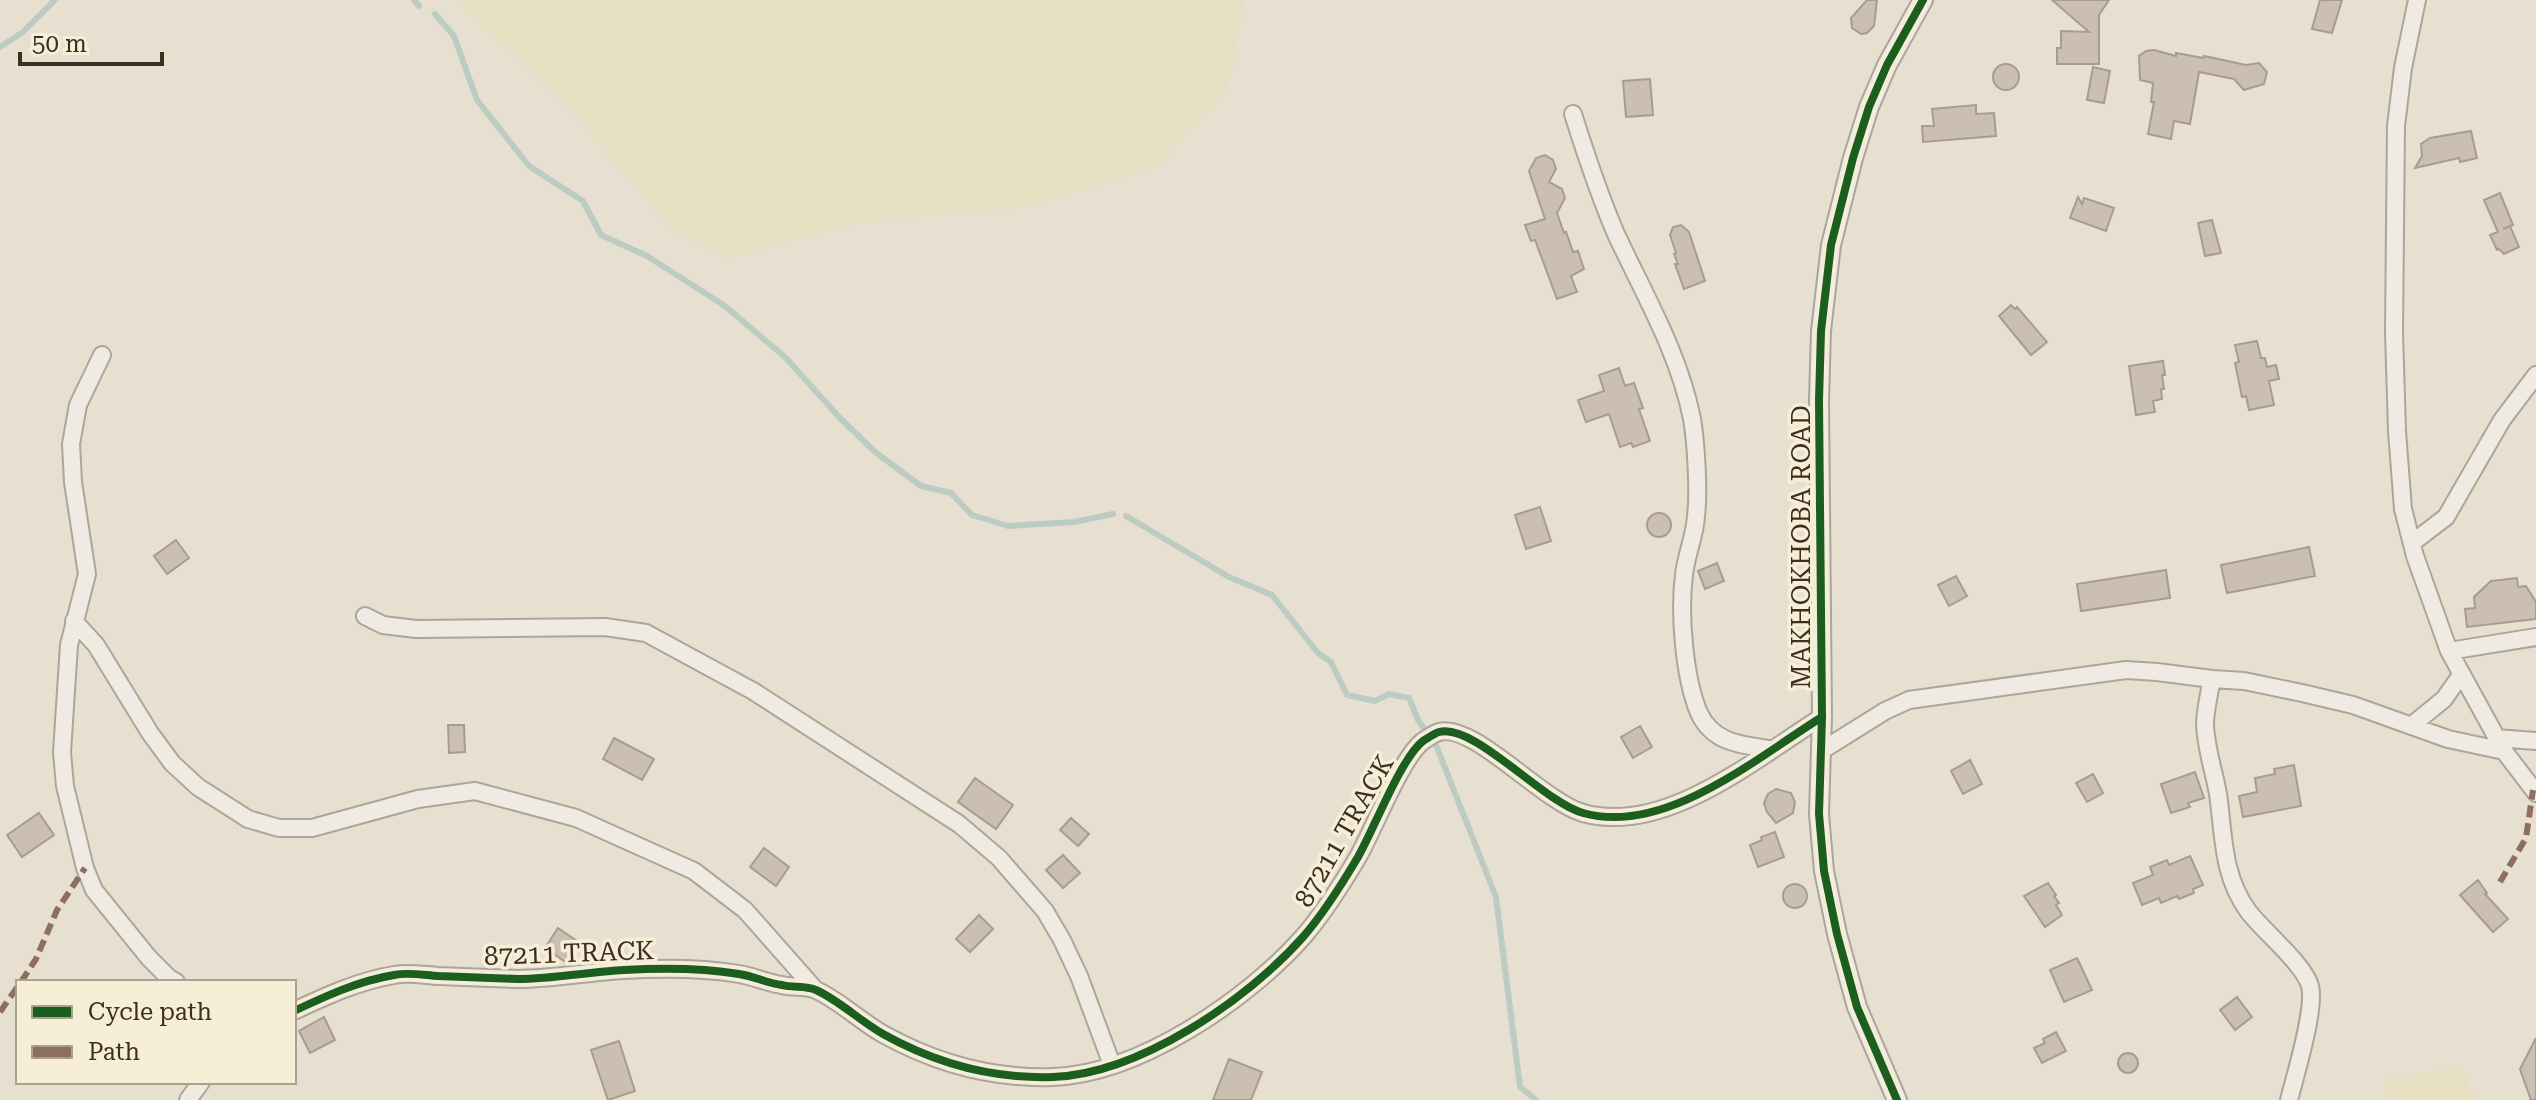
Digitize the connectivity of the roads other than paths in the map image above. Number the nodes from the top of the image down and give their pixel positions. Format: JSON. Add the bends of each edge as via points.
{"nodes":[{"id":1,"x":1923,"y":0,"type":"edge"},
{"id":2,"x":2417,"y":0,"type":"edge"},
{"id":3,"x":1573,"y":114,"type":"dead end"},
{"id":4,"x":102,"y":355,"type":"dead end"},
{"id":5,"x":2536,"y":375,"type":"edge"},
{"id":6,"x":2412,"y":543,"type":"junction"},
{"id":7,"x":365,"y":616,"type":"dead end"},
{"id":8,"x":74,"y":621,"type":"junction"},
{"id":9,"x":2536,"y":637,"type":"edge"},
{"id":10,"x":2449,"y":651,"type":"junction"},
{"id":11,"x":2461,"y":675,"type":"junction"},
{"id":12,"x":2212,"y":679,"type":"junction"},
{"id":13,"x":1822,"y":717,"type":"junction"},
{"id":14,"x":2411,"y":726,"type":"junction"},
{"id":15,"x":2536,"y":741,"type":"edge"},
{"id":16,"x":2500,"y":744,"type":"junction"},
{"id":17,"x":1770,"y":749,"type":"junction"},
{"id":18,"x":1821,"y":751,"type":"junction"},
{"id":19,"x":2536,"y":793,"type":"edge"},
{"id":20,"x":172,"y":980,"type":"edge"},
{"id":21,"x":813,"y":987,"type":"junction"},
{"id":22,"x":296,"y":1010,"type":"edge"},
{"id":23,"x":1112,"y":1065,"type":"junction"},
{"id":24,"x":1897,"y":1100,"type":"edge"},
{"id":25,"x":2289,"y":1100,"type":"edge"}],
"edges":[{"from":1,"to":13,"type":"street","name":"MAKHOKHOBA ROAD","via":[[1869,107],[1831,245],[1819,400]]},
{"from":2,"to":6,"type":"street","via":[[2398,103],[2395,193],[2397,444]]},
{"from":3,"to":17,"type":"street","via":[[1594,182],[1681,378],[1692,421],[1697,514],[1682,605],[1692,690],[1709,729],[1719,737]]},
{"from":4,"to":8,"type":"street","via":[[78,405],[71,444],[87,574]]},
{"from":5,"to":6,"type":"street","via":[[2502,420],[2446,517]]},
{"from":6,"to":10,"type":"street"},
{"from":7,"to":23,"type":"street","via":[[383,625],[416,629],[605,627],[646,633],[753,691],[959,824],[999,858],[1045,911],[1062,940]]},
{"from":8,"to":20,"type":"street","via":[[62,752],[85,868],[115,918]]},
{"from":8,"to":21,"type":"street","via":[[96,645],[172,763],[248,819],[279,828],[312,828],[418,799],[475,791],[576,818],[694,871],[745,910]]},
{"from":9,"to":10,"type":"street"},
{"from":10,"to":11,"type":"street"},
{"from":11,"to":14,"type":"street","via":[[2444,699]]},
{"from":11,"to":16,"type":"street"},
{"from":12,"to":14,"type":"street","via":[[2353,705]]},
{"from":12,"to":18,"type":"street","via":[[2126,670],[1909,700]]},
{"from":12,"to":25,"type":"street","via":[[2205,723],[2228,873],[2249,912],[2311,988]]},
{"from":13,"to":17,"type":"street","name":"87211 TRACK"},
{"from":13,"to":18,"type":"street","name":"MAKHOKHOBA ROAD"},
{"from":14,"to":16,"type":"street","via":[[2448,739]]},
{"from":15,"to":16,"type":"street"},
{"from":16,"to":19,"type":"street"},
{"from":17,"to":23,"type":"street","name":"87211 TRACK","via":[[1691,798],[1622,819],[1579,813],[1539,791],[1469,738],[1440,732],[1410,756],[1359,855],[1304,936],[1211,1016],[1163,1045]]},
{"from":18,"to":24,"type":"street","name":"MAKHOKHOBA ROAD","via":[[1819,814],[1837,934],[1857,1007]]},
{"from":21,"to":22,"type":"street","name":"87211 TRACK","via":[[677,969],[520,979],[400,974],[359,982]]},
{"from":21,"to":23,"type":"street","name":"87211 TRACK","via":[[883,1034],[965,1069],[1056,1077]]}]}
